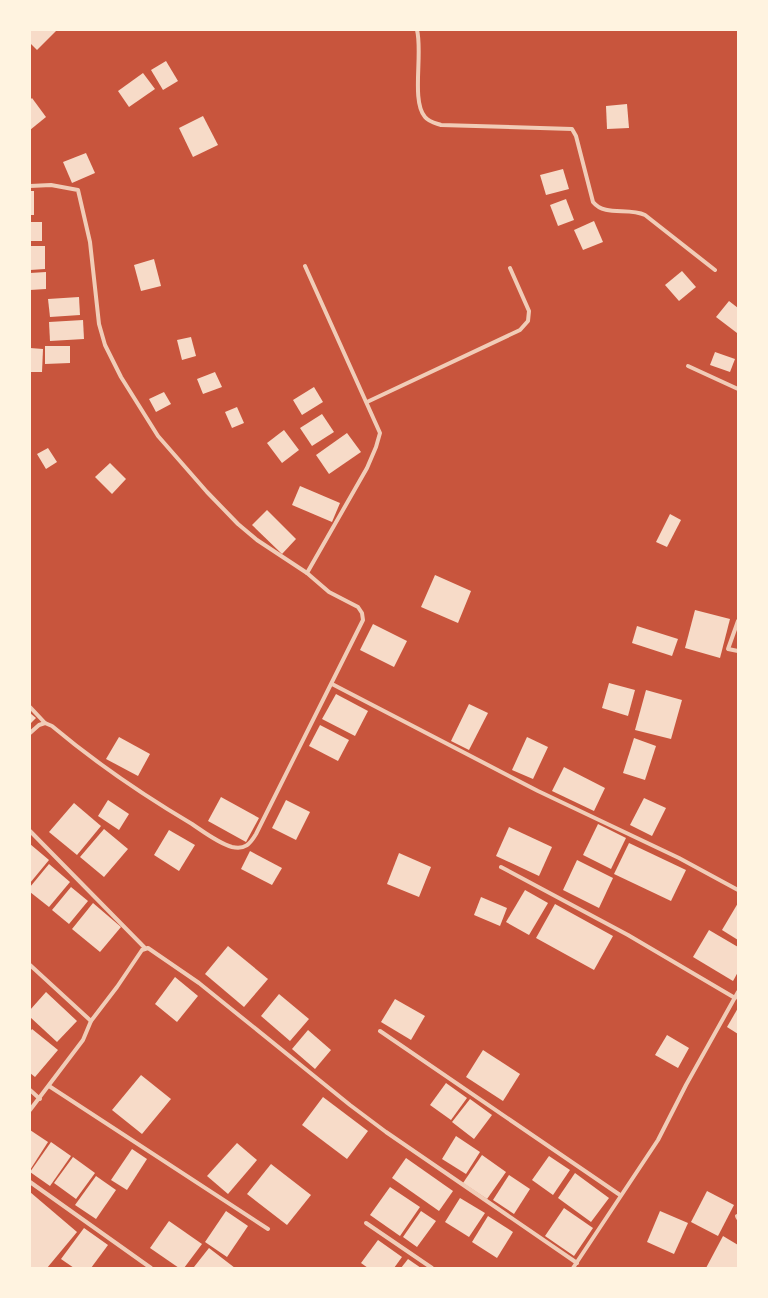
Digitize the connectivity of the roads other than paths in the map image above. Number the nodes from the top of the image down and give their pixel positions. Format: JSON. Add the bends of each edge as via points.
{"nodes":[{"id":1,"x":417,"y":30,"type":"edge"},
{"id":2,"x":30,"y":186,"type":"edge"},
{"id":3,"x":305,"y":266,"type":"dead end"},
{"id":4,"x":510,"y":268,"type":"dead end"},
{"id":5,"x":715,"y":270,"type":"dead end"},
{"id":6,"x":688,"y":366,"type":"dead end"},
{"id":7,"x":738,"y":389,"type":"edge"},
{"id":8,"x":367,"y":402,"type":"junction"},
{"id":9,"x":307,"y":573,"type":"junction"},
{"id":10,"x":738,"y":621,"type":"edge"},
{"id":11,"x":738,"y":651,"type":"edge"},
{"id":12,"x":332,"y":684,"type":"junction"},
{"id":13,"x":30,"y":707,"type":"edge"},
{"id":14,"x":45,"y":723,"type":"junction"},
{"id":15,"x":30,"y":733,"type":"edge"},
{"id":16,"x":30,"y":831,"type":"edge"},
{"id":17,"x":501,"y":867,"type":"dead end"},
{"id":18,"x":738,"y":890,"type":"edge"},
{"id":19,"x":145,"y":948,"type":"junction"},
{"id":20,"x":30,"y":965,"type":"edge"},
{"id":21,"x":738,"y":992,"type":"edge"},
{"id":22,"x":735,"y":998,"type":"junction"},
{"id":23,"x":91,"y":1021,"type":"junction"},
{"id":24,"x":380,"y":1032,"type":"dead end"},
{"id":25,"x":49,"y":1086,"type":"junction"},
{"id":26,"x":30,"y":1090,"type":"edge"},
{"id":27,"x":40,"y":1099,"type":"junction"},
{"id":28,"x":30,"y":1110,"type":"edge"},
{"id":29,"x":30,"y":1182,"type":"edge"},
{"id":30,"x":620,"y":1195,"type":"junction"},
{"id":31,"x":366,"y":1223,"type":"dead end"},
{"id":32,"x":268,"y":1229,"type":"dead end"},
{"id":33,"x":576,"y":1263,"type":"junction"},
{"id":34,"x":151,"y":1268,"type":"edge"},
{"id":35,"x":432,"y":1268,"type":"edge"},
{"id":36,"x":573,"y":1268,"type":"edge"}],
"edges":[{"from":1,"to":5,"type":"street","via":[[420,40],[418,100],[424,116],[431,122],[441,125],[572,129],[593,202],[598,208],[607,211],[636,211],[644,215]]},
{"from":2,"to":9,"type":"street","via":[[51,185],[78,190],[90,242],[99,324],[121,377],[158,436],[238,524],[257,540]]},
{"from":3,"to":8,"type":"street"},
{"from":4,"to":8,"type":"street","via":[[529,311],[528,321],[520,330]]},
{"from":6,"to":7,"type":"street"},
{"from":8,"to":9,"type":"street","via":[[380,433],[376,447],[367,468]]},
{"from":9,"to":12,"type":"street","via":[[329,592],[358,607],[362,613],[363,620]]},
{"from":10,"to":11,"type":"street","via":[[728,649]]},
{"from":12,"to":14,"type":"street","via":[[256,834],[250,844],[244,847],[222,843],[185,820],[104,767]]},
{"from":12,"to":18,"type":"street","via":[[538,791],[679,858]]},
{"from":13,"to":14,"type":"street"},
{"from":14,"to":15,"type":"street"},
{"from":16,"to":19,"type":"street"},
{"from":17,"to":22,"type":"street","via":[[628,935]]},
{"from":19,"to":23,"type":"street"},
{"from":19,"to":33,"type":"street","via":[[154,951],[199,983],[386,1132]]},
{"from":20,"to":23,"type":"street"},
{"from":21,"to":22,"type":"street"},
{"from":22,"to":30,"type":"street","via":[[644,1164]]},
{"from":23,"to":25,"type":"street","via":[[83,1040]]},
{"from":24,"to":30,"type":"street"},
{"from":25,"to":27,"type":"street"},
{"from":25,"to":32,"type":"street"},
{"from":26,"to":27,"type":"street"},
{"from":27,"to":28,"type":"street"},
{"from":29,"to":34,"type":"street"},
{"from":30,"to":33,"type":"street"},
{"from":31,"to":35,"type":"street"},
{"from":33,"to":36,"type":"street"}]}
